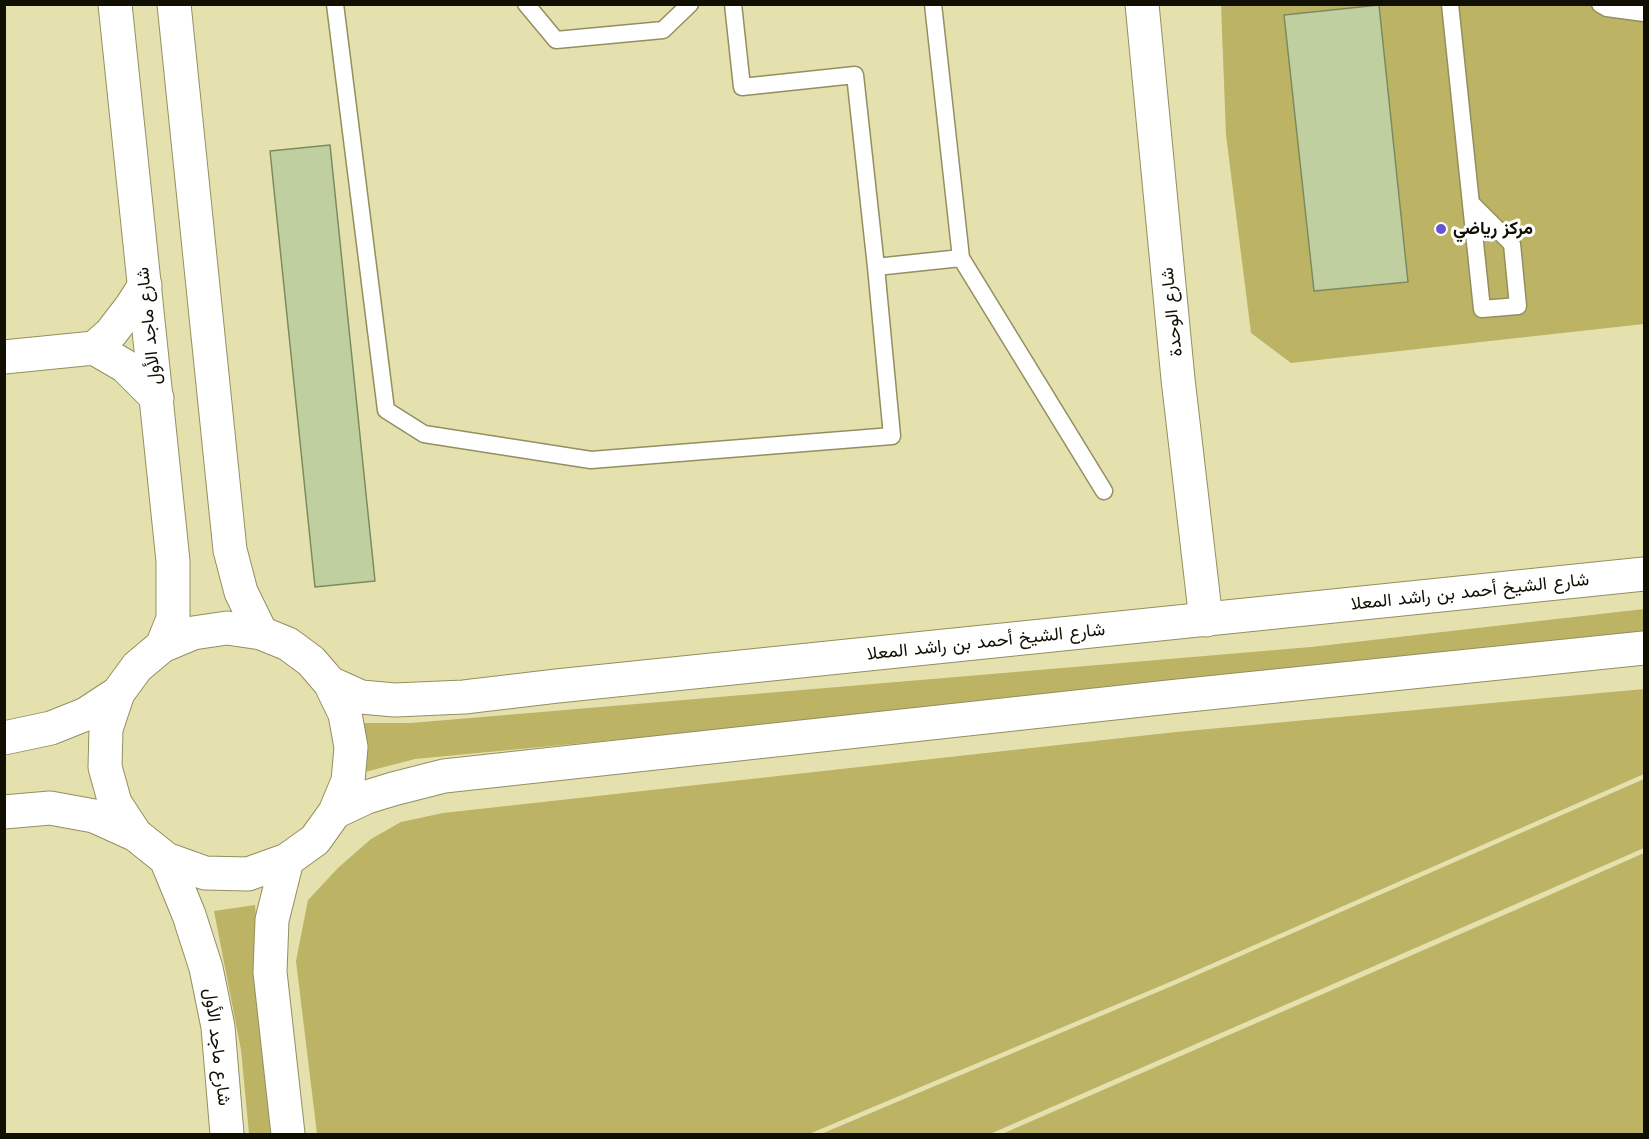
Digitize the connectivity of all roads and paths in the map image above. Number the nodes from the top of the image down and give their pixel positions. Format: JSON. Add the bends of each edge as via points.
{"nodes":[{"id":1,"x":116,"y":4,"type":"edge"},
{"id":2,"x":174,"y":4,"type":"edge"},
{"id":3,"x":335,"y":4,"type":"edge"},
{"id":4,"x":526,"y":4,"type":"edge"},
{"id":5,"x":690,"y":4,"type":"edge"},
{"id":6,"x":733,"y":4,"type":"edge"},
{"id":7,"x":933,"y":4,"type":"edge"},
{"id":8,"x":1142,"y":4,"type":"edge"},
{"id":9,"x":1450,"y":4,"type":"edge"},
{"id":10,"x":1600,"y":4,"type":"edge"},
{"id":11,"x":1644,"y":13,"type":"edge"},
{"id":12,"x":1471,"y":203,"type":"junction"},
{"id":13,"x":961,"y":258,"type":"junction"},
{"id":14,"x":876,"y":267,"type":"junction"},
{"id":15,"x":145,"y":285,"type":"junction"},
{"id":16,"x":94,"y":348,"type":"junction"},
{"id":17,"x":4,"y":357,"type":"edge"},
{"id":18,"x":157,"y":398,"type":"junction"},
{"id":19,"x":1104,"y":491,"type":"dead end"},
{"id":20,"x":1644,"y":574,"type":"edge"},
{"id":21,"x":1206,"y":620,"type":"junction"},
{"id":22,"x":261,"y":633,"type":"junction"},
{"id":23,"x":162,"y":646,"type":"junction"},
{"id":24,"x":1644,"y":648,"type":"edge"},
{"id":25,"x":330,"y":683,"type":"junction"},
{"id":26,"x":118,"y":693,"type":"junction"},
{"id":27,"x":4,"y":738,"type":"edge"},
{"id":28,"x":4,"y":812,"type":"edge"},
{"id":29,"x":335,"y":812,"type":"junction"},
{"id":30,"x":136,"y":835,"type":"junction"},
{"id":31,"x":166,"y":859,"type":"junction"},
{"id":32,"x":287,"y":860,"type":"junction"},
{"id":33,"x":227,"y":1134,"type":"edge"},
{"id":34,"x":288,"y":1134,"type":"edge"}],
"edges":[{"from":1,"to":15,"type":"street","name":"شارع ماجد الأول"},
{"from":2,"to":22,"type":"street","via":[[230,550],[241,592]]},
{"from":3,"to":14,"type":"lane","via":[[386,410],[424,434],[591,460],[892,436]]},
{"from":4,"to":5,"type":"lane","via":[[556,40],[663,30]]},
{"from":6,"to":14,"type":"lane","via":[[742,87],[855,75]]},
{"from":7,"to":13,"type":"lane"},
{"from":8,"to":21,"type":"street","name":"شارع الوحدة"},
{"from":9,"to":12,"type":"lane"},
{"from":10,"to":11,"type":"lane"},
{"from":12,"to":12,"type":"lane","via":[[1512,244],[1518,306],[1482,309]]},
{"from":13,"to":14,"type":"lane"},
{"from":13,"to":19,"type":"lane"},
{"from":15,"to":16,"type":"street","via":[[111,333]]},
{"from":15,"to":18,"type":"street","name":"شارع ماجد الأول"},
{"from":16,"to":17,"type":"street"},
{"from":16,"to":18,"type":"street","via":[[125,366]]},
{"from":18,"to":23,"type":"street","name":"شارع ماجد الأول","via":[[173,561],[173,618]]},
{"from":20,"to":21,"type":"street","name":"شارع الشيخ أحمد بن راشد المعلا"},
{"from":21,"to":25,"type":"street","name":"شارع الشيخ أحمد بن راشد المعلا","via":[[464,697],[362,697]]},
{"from":22,"to":23,"type":"street","via":[[227,628],[193,633]]},
{"from":22,"to":25,"type":"street","via":[[288,644],[311,661]]},
{"from":23,"to":26,"type":"street","via":[[137,667]]},
{"from":24,"to":29,"type":"street","via":[[444,776],[367,797]]},
{"from":25,"to":29,"type":"street","via":[[345,714],[351,747],[348,781]]},
{"from":26,"to":27,"type":"street","via":[[86,714],[51,728]]},
{"from":26,"to":30,"type":"street","via":[[106,729],[105,767],[115,803]]},
{"from":28,"to":30,"type":"street","via":[[50,808],[94,816]]},
{"from":29,"to":32,"type":"street","via":[[315,840]]},
{"from":30,"to":31,"type":"street"},
{"from":31,"to":32,"type":"street","via":[[205,873],[226,874],[248,874]]},
{"from":31,"to":33,"type":"street","name":"شارع ماجد الأول","via":[[206,968],[218,1028]]},
{"from":32,"to":34,"type":"street","via":[[272,920],[270,972]]}]}
